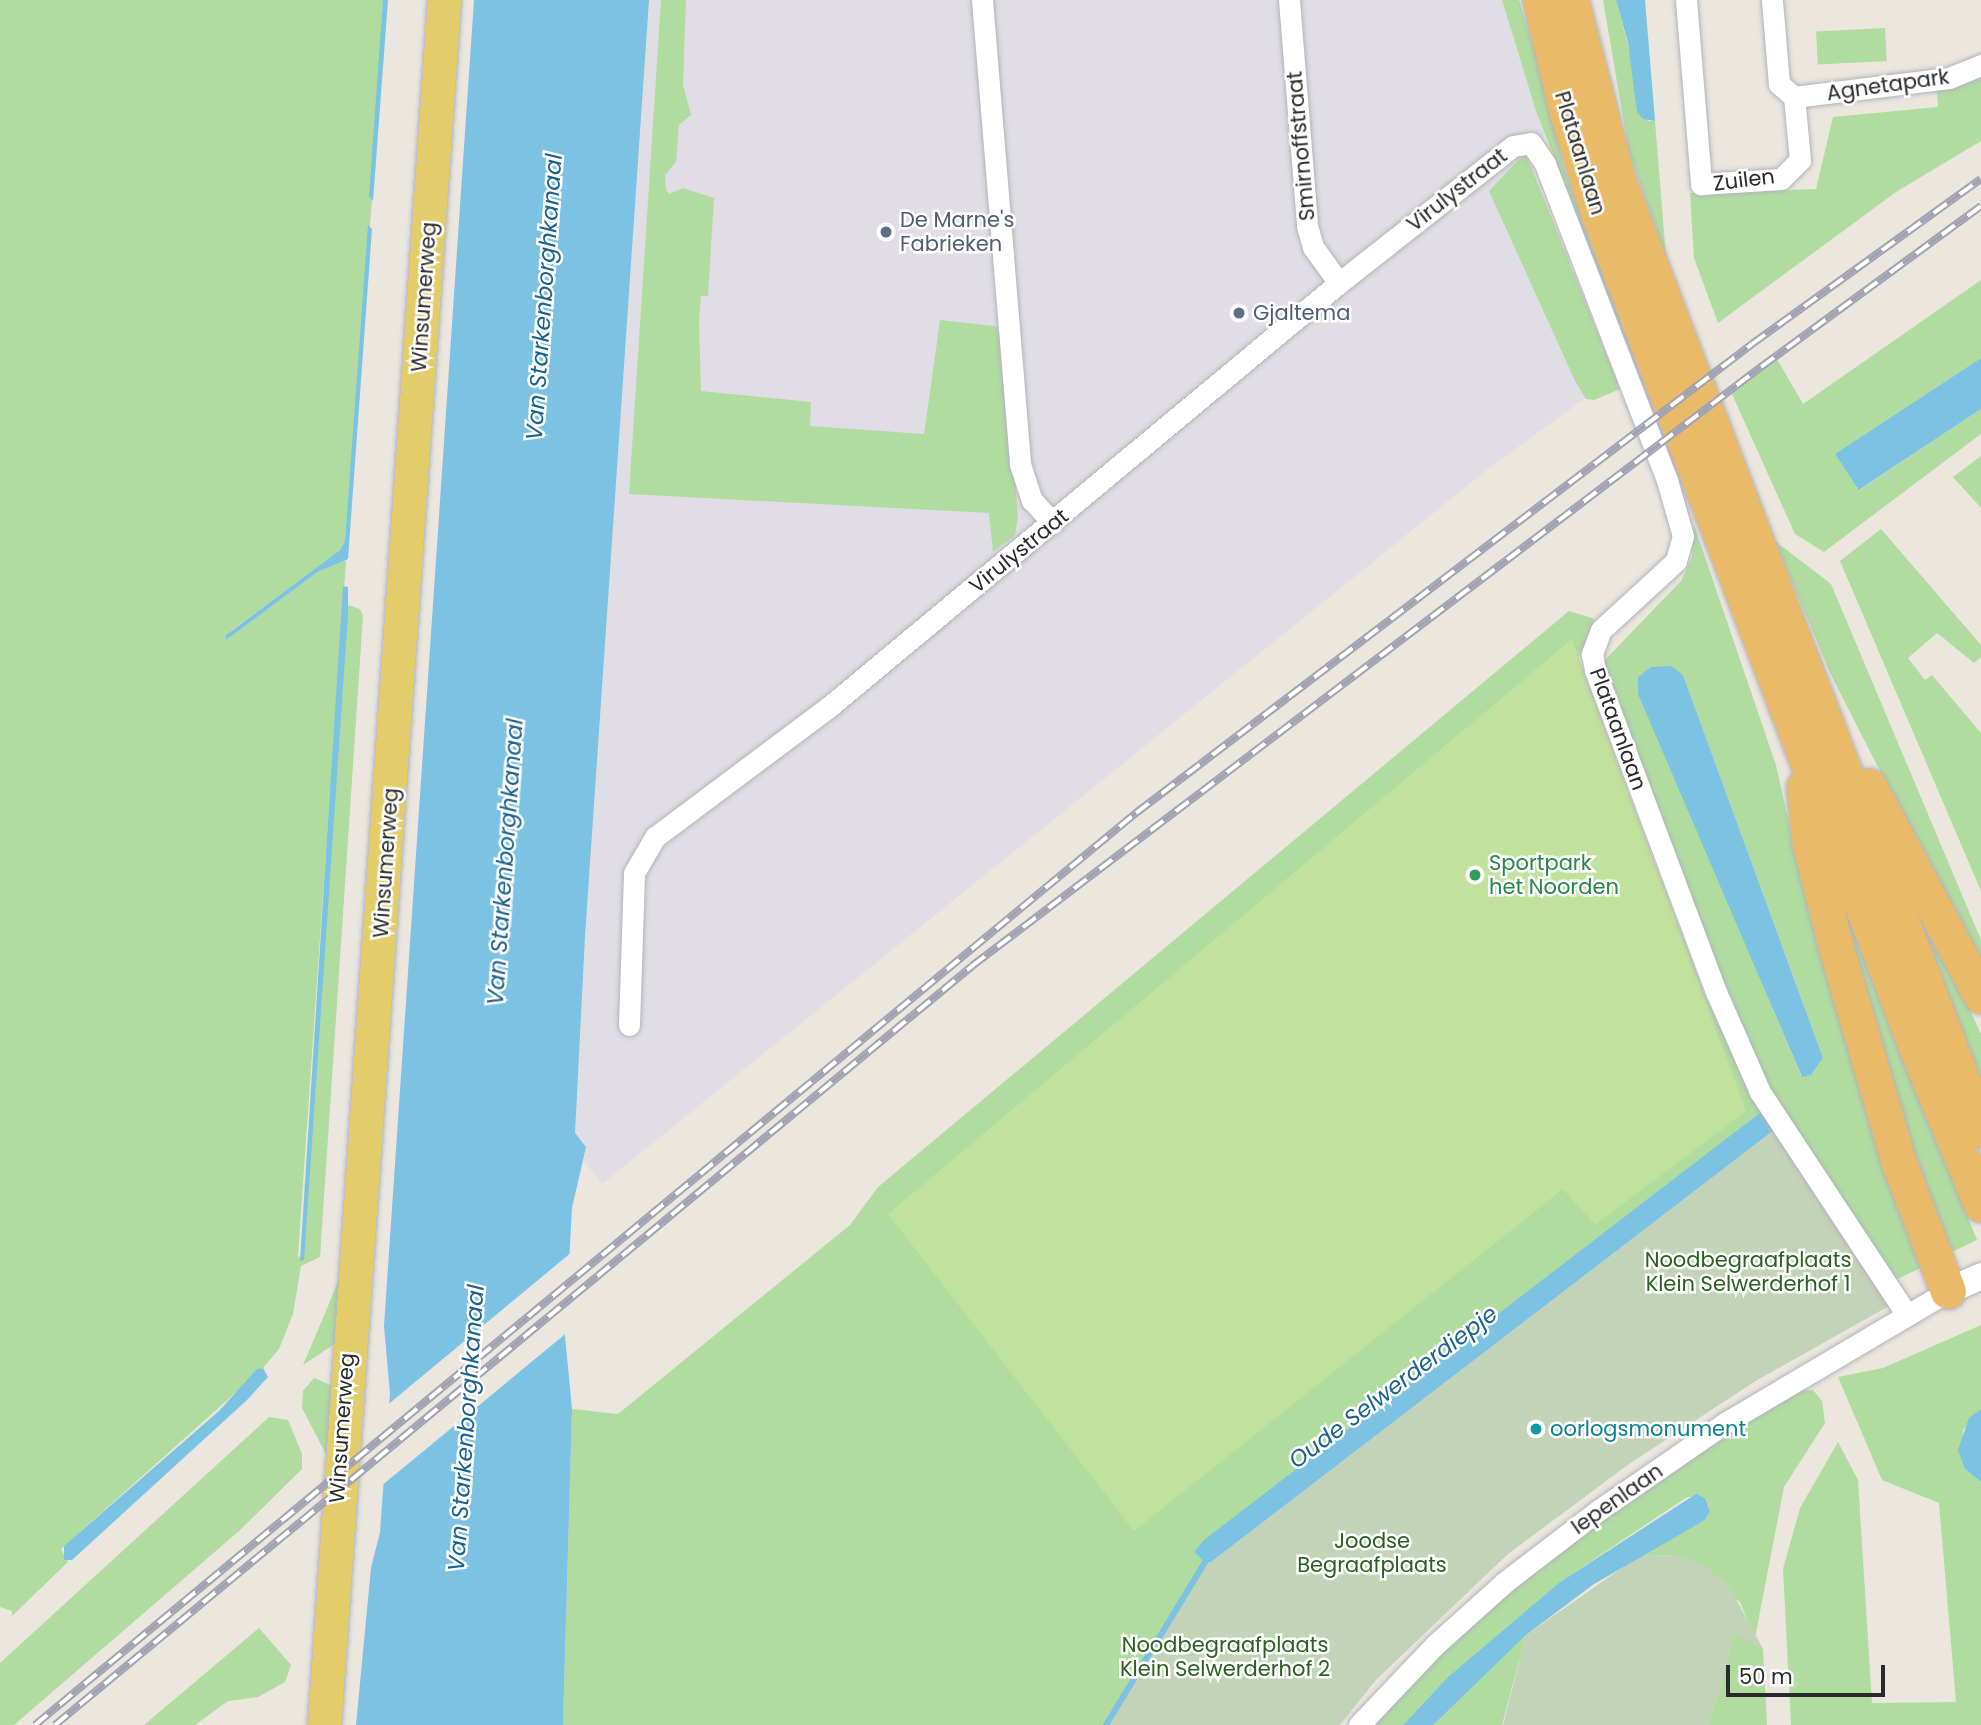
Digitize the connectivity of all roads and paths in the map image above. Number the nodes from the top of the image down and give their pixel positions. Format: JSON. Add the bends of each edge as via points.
{"nodes":[{"id":1,"x":444,"y":0,"type":"edge"},
{"id":2,"x":982,"y":0,"type":"edge"},
{"id":3,"x":1289,"y":0,"type":"edge"},
{"id":4,"x":1540,"y":0,"type":"edge"},
{"id":5,"x":1571,"y":0,"type":"edge"},
{"id":6,"x":1686,"y":0,"type":"edge"},
{"id":7,"x":1772,"y":0,"type":"edge"},
{"id":8,"x":1981,"y":65,"type":"edge"},
{"id":9,"x":1794,"y":97,"type":"junction"},
{"id":10,"x":1531,"y":143,"type":"joint"},
{"id":11,"x":1339,"y":283,"type":"junction"},
{"id":12,"x":1053,"y":523,"type":"junction"},
{"id":13,"x":1814,"y":738,"type":"junction"},
{"id":14,"x":1981,"y":996,"type":"edge"},
{"id":15,"x":629,"y":1025,"type":"dead end"},
{"id":16,"x":1981,"y":1129,"type":"edge"},
{"id":17,"x":1981,"y":1204,"type":"edge"},
{"id":18,"x":1981,"y":1276,"type":"edge"},
{"id":19,"x":1948,"y":1291,"type":"junction"},
{"id":20,"x":1907,"y":1315,"type":"junction"},
{"id":21,"x":324,"y":1725,"type":"edge"},
{"id":22,"x":1359,"y":1725,"type":"edge"}],
"edges":[{"from":1,"to":21,"type":"main road","name":"Winsumerweg"},
{"from":2,"to":12,"type":"street","via":[[1020,464],[1031,500]]},
{"from":3,"to":11,"type":"street","name":"Smirnoffstraat","via":[[1307,226],[1312,247]]},
{"from":4,"to":13,"type":"highway","name":"Plataanlaan","via":[[1567,113],[1598,213]]},
{"from":5,"to":13,"type":"highway","name":"Plataanlaan","via":[[1617,178]]},
{"from":6,"to":9,"type":"street","name":"Zuilen","via":[[1701,184],[1781,179],[1800,160]]},
{"from":7,"to":9,"type":"street","name":"Zuilen","via":[[1779,84]]},
{"from":8,"to":9,"type":"street","name":"Agnetapark","via":[[1949,78]]},
{"from":10,"to":11,"type":"street","name":"Virulystraat","via":[[1513,146]]},
{"from":10,"to":20,"type":"street","name":"Plataanlaan","via":[[1550,177],[1667,480],[1683,536],[1676,561],[1601,630],[1592,654],[1595,670],[1717,994],[1760,1092]]},
{"from":11,"to":12,"type":"street","name":"Virulystraat"},
{"from":12,"to":15,"type":"street","name":"Virulystraat","via":[[830,706],[655,837],[635,873]]},
{"from":13,"to":14,"type":"highway","via":[[1860,768]]},
{"from":13,"to":16,"type":"highway","name":"Plataanlaan"},
{"from":13,"to":17,"type":"highway","name":"Plataanlaan"},
{"from":13,"to":19,"type":"highway","via":[[1809,841],[1899,1163]]},
{"from":18,"to":19,"type":"street","name":"Iepenlaan"},
{"from":19,"to":20,"type":"street","name":"Iepenlaan"},
{"from":20,"to":22,"type":"street","name":"Iepenlaan","via":[[1725,1423],[1599,1510],[1504,1582]]}]}
